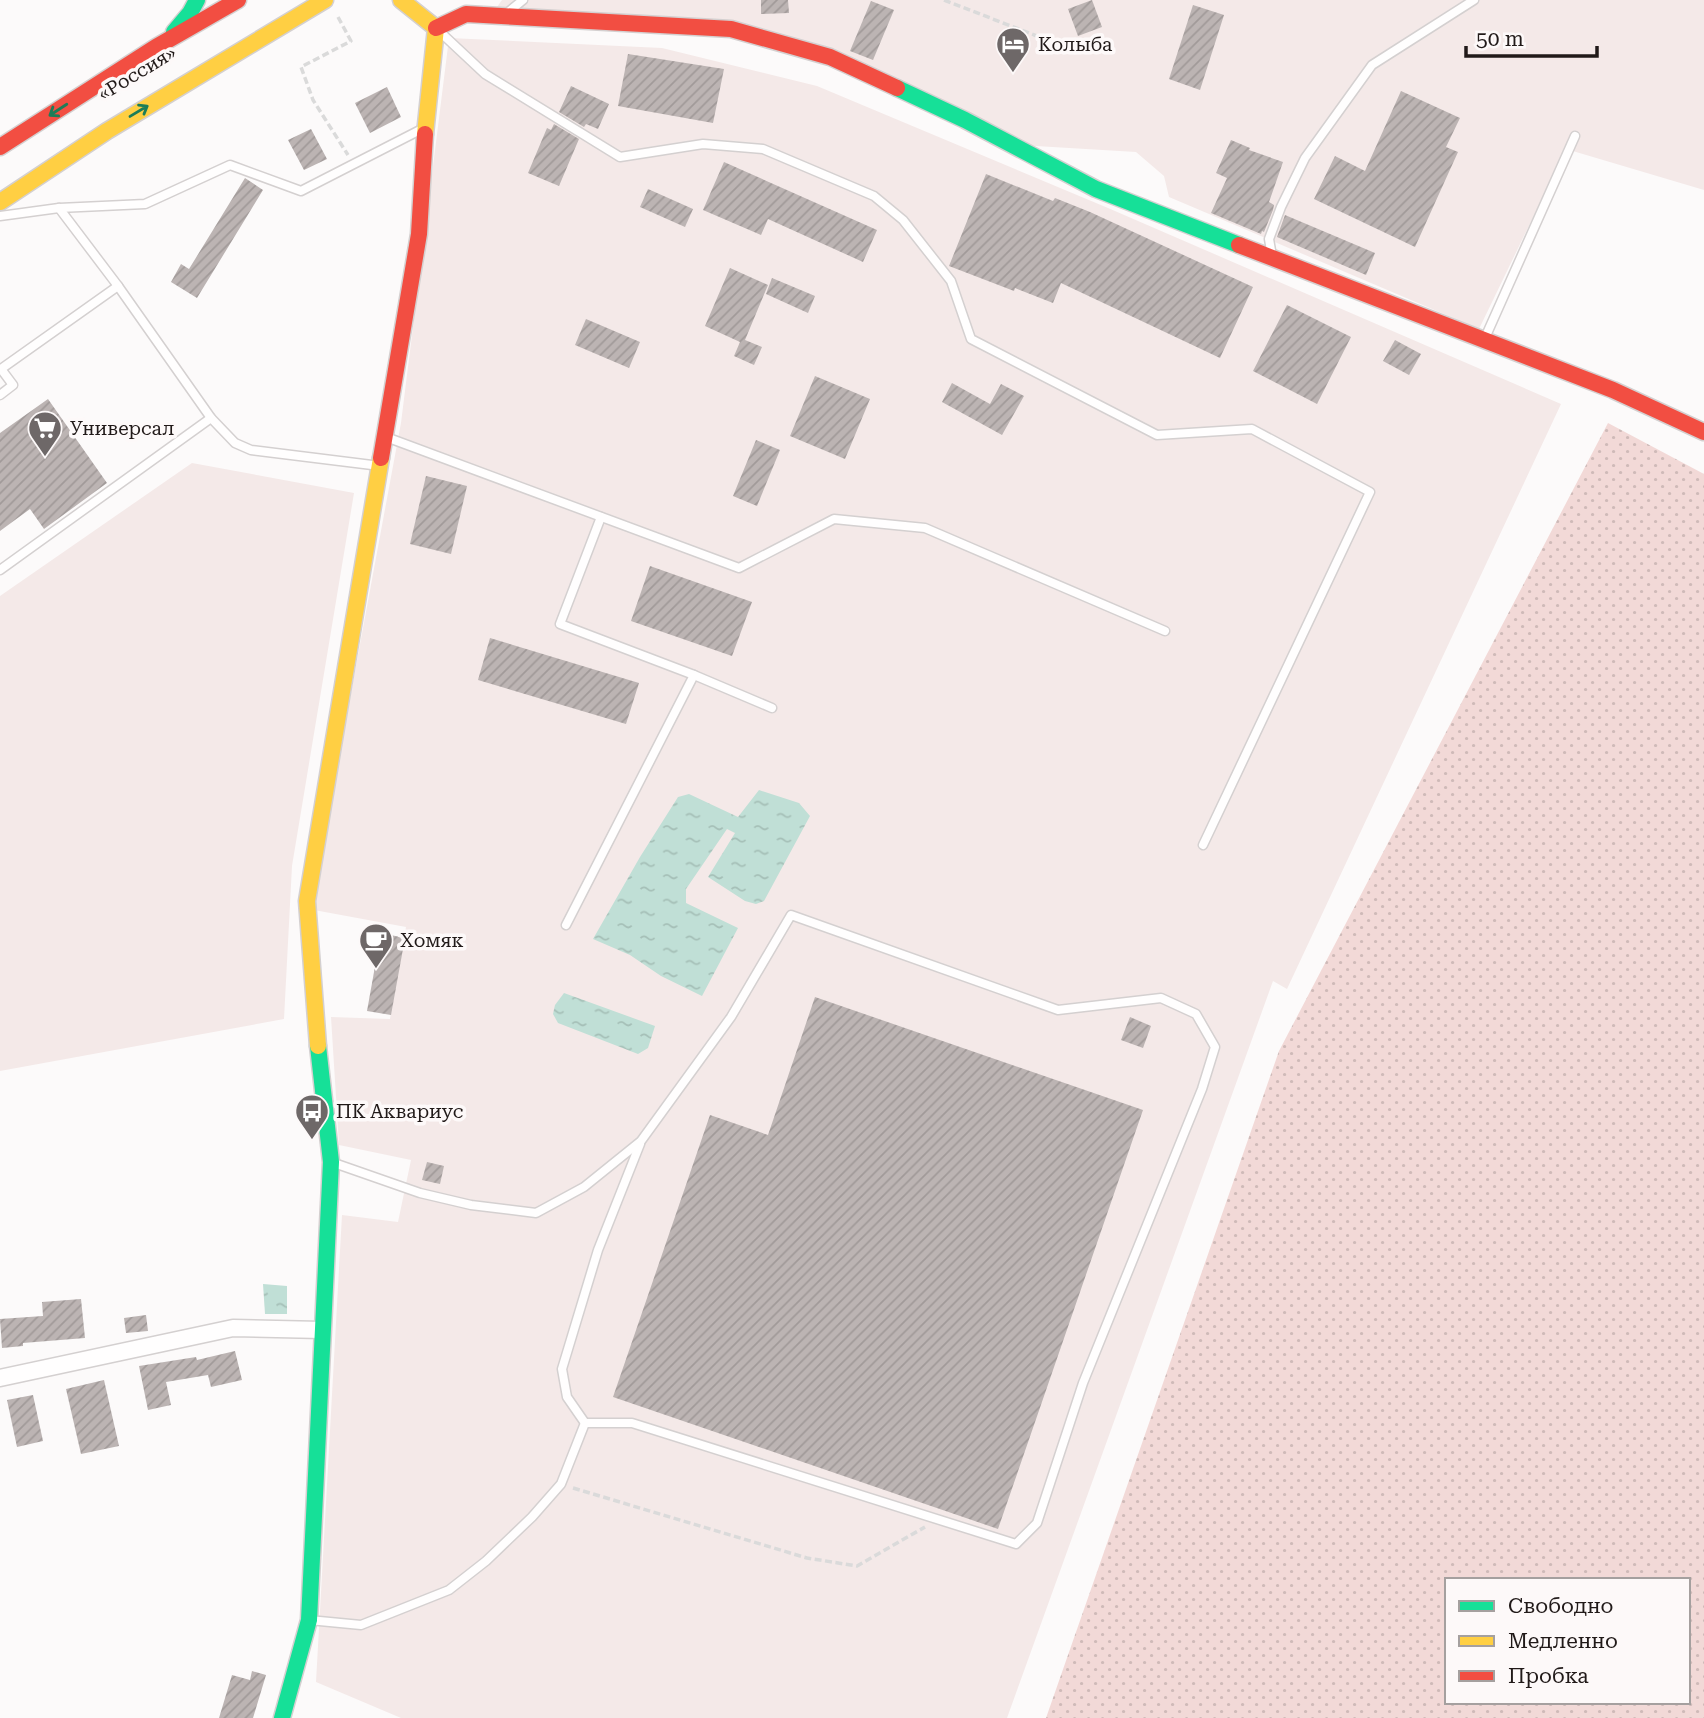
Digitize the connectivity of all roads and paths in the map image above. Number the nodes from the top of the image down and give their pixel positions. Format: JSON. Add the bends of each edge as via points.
{"nodes":[{"id":1,"x":197,"y":0,"type":"edge"},
{"id":2,"x":238,"y":0,"type":"edge"},
{"id":3,"x":300,"y":0,"type":"edge"},
{"id":4,"x":401,"y":0,"type":"edge"},
{"id":5,"x":425,"y":0,"type":"edge"},
{"id":6,"x":523,"y":0,"type":"edge"},
{"id":7,"x":944,"y":0,"type":"edge"},
{"id":8,"x":1474,"y":0,"type":"edge"},
{"id":9,"x":330,"y":5,"type":"edge"},
{"id":10,"x":505,"y":14,"type":"junction"},
{"id":11,"x":431,"y":23,"type":"junction"},
{"id":12,"x":1080,"y":42,"type":"dead end"},
{"id":13,"x":156,"y":47,"type":"junction"},
{"id":14,"x":425,"y":127,"type":"junction"},
{"id":15,"x":1575,"y":136,"type":"dead end"},
{"id":16,"x":0,"y":147,"type":"edge"},
{"id":17,"x":354,"y":164,"type":"junction"},
{"id":18,"x":0,"y":187,"type":"edge"},
{"id":19,"x":0,"y":202,"type":"edge"},
{"id":20,"x":59,"y":208,"type":"junction"},
{"id":21,"x":0,"y":216,"type":"edge"},
{"id":22,"x":1272,"y":259,"type":"junction"},
{"id":23,"x":118,"y":286,"type":"junction"},
{"id":24,"x":1484,"y":341,"type":"junction"},
{"id":25,"x":0,"y":394,"type":"edge"},
{"id":26,"x":211,"y":418,"type":"junction"},
{"id":27,"x":1704,"y":432,"type":"edge"},
{"id":28,"x":386,"y":438,"type":"junction"},
{"id":29,"x":381,"y":466,"type":"junction"},
{"id":30,"x":601,"y":517,"type":"junction"},
{"id":31,"x":0,"y":570,"type":"edge"},
{"id":32,"x":1165,"y":631,"type":"dead end"},
{"id":33,"x":695,"y":675,"type":"junction"},
{"id":34,"x":772,"y":708,"type":"dead end"},
{"id":35,"x":1203,"y":845,"type":"dead end"},
{"id":36,"x":566,"y":925,"type":"dead end"},
{"id":37,"x":641,"y":1141,"type":"junction"},
{"id":38,"x":331,"y":1162,"type":"junction"},
{"id":39,"x":322,"y":1330,"type":"junction"},
{"id":40,"x":0,"y":1378,"type":"edge"},
{"id":41,"x":585,"y":1423,"type":"junction"},
{"id":42,"x":561,"y":1484,"type":"junction"},
{"id":43,"x":938,"y":1519,"type":"junction"},
{"id":44,"x":309,"y":1620,"type":"junction"},
{"id":45,"x":282,"y":1718,"type":"edge"}],
"edges":[{"from":1,"to":13,"type":"main road","via":[[182,24]]},
{"from":2,"to":13,"type":"main road","name":"«Россия»"},
{"from":3,"to":18,"type":"main road","name":"«Россия»","via":[[100,120]]},
{"from":4,"to":11,"type":"main road"},
{"from":5,"to":11,"type":"street"},
{"from":6,"to":10,"type":"lane"},
{"from":7,"to":12,"type":"path","via":[[1065,47]]},
{"from":8,"to":22,"type":"lane","via":[[1372,65],[1305,158],[1269,239]]},
{"from":9,"to":17,"type":"path","via":[[351,41],[300,67],[313,100]]},
{"from":19,"to":9,"type":"main road","one_way":true,"via":[[107,131]]},
{"from":10,"to":11,"type":"main road","via":[[466,14]]},
{"from":10,"to":22,"type":"main road","via":[[731,29],[830,58],[965,120],[1096,190]]},
{"from":11,"to":14,"type":"main road"},
{"from":11,"to":35,"type":"lane","via":[[485,74],[620,157],[703,144],[763,149],[874,196],[903,220],[951,281],[971,339],[1157,435],[1252,429],[1370,492]]},
{"from":13,"to":16,"type":"main road","name":"«Россия»","one_way":true},
{"from":14,"to":17,"type":"lane"},
{"from":14,"to":28,"type":"main road","via":[[419,234]]},
{"from":15,"to":24,"type":"lane"},
{"from":17,"to":20,"type":"lane","via":[[301,191],[230,165],[145,204]]},
{"from":20,"to":21,"type":"lane"},
{"from":20,"to":23,"type":"lane"},
{"from":22,"to":24,"type":"main road"},
{"from":23,"to":25,"type":"lane","via":[[1,369],[13,386]]},
{"from":23,"to":26,"type":"lane"},
{"from":24,"to":27,"type":"main road","via":[[1613,390]]},
{"from":26,"to":29,"type":"lane","via":[[235,443],[251,450]]},
{"from":26,"to":31,"type":"lane"},
{"from":28,"to":29,"type":"main road"},
{"from":28,"to":30,"type":"lane"},
{"from":29,"to":38,"type":"main road","via":[[307,901],[313,1005]]},
{"from":30,"to":32,"type":"lane","via":[[739,568],[834,520],[925,528]]},
{"from":30,"to":33,"type":"lane","via":[[560,624]]},
{"from":33,"to":34,"type":"lane"},
{"from":33,"to":36,"type":"lane"},
{"from":37,"to":38,"type":"lane","via":[[584,1187],[536,1213],[421,1193]]},
{"from":37,"to":41,"type":"lane","via":[[598,1250],[562,1369],[567,1397]]},
{"from":37,"to":43,"type":"lane","via":[[731,1017],[791,915],[1058,1010],[1161,998],[1196,1014],[1215,1047],[1083,1383],[1037,1523],[1016,1544]]},
{"from":38,"to":39,"type":"main road"},
{"from":39,"to":40,"type":"street","via":[[233,1328]]},
{"from":39,"to":44,"type":"main road"},
{"from":41,"to":42,"type":"lane"},
{"from":41,"to":43,"type":"lane","via":[[632,1423]]},
{"from":42,"to":43,"type":"path","via":[[807,1558],[857,1566]]},
{"from":42,"to":44,"type":"lane","via":[[486,1561],[449,1590],[361,1625]]},
{"from":44,"to":45,"type":"main road"}]}
